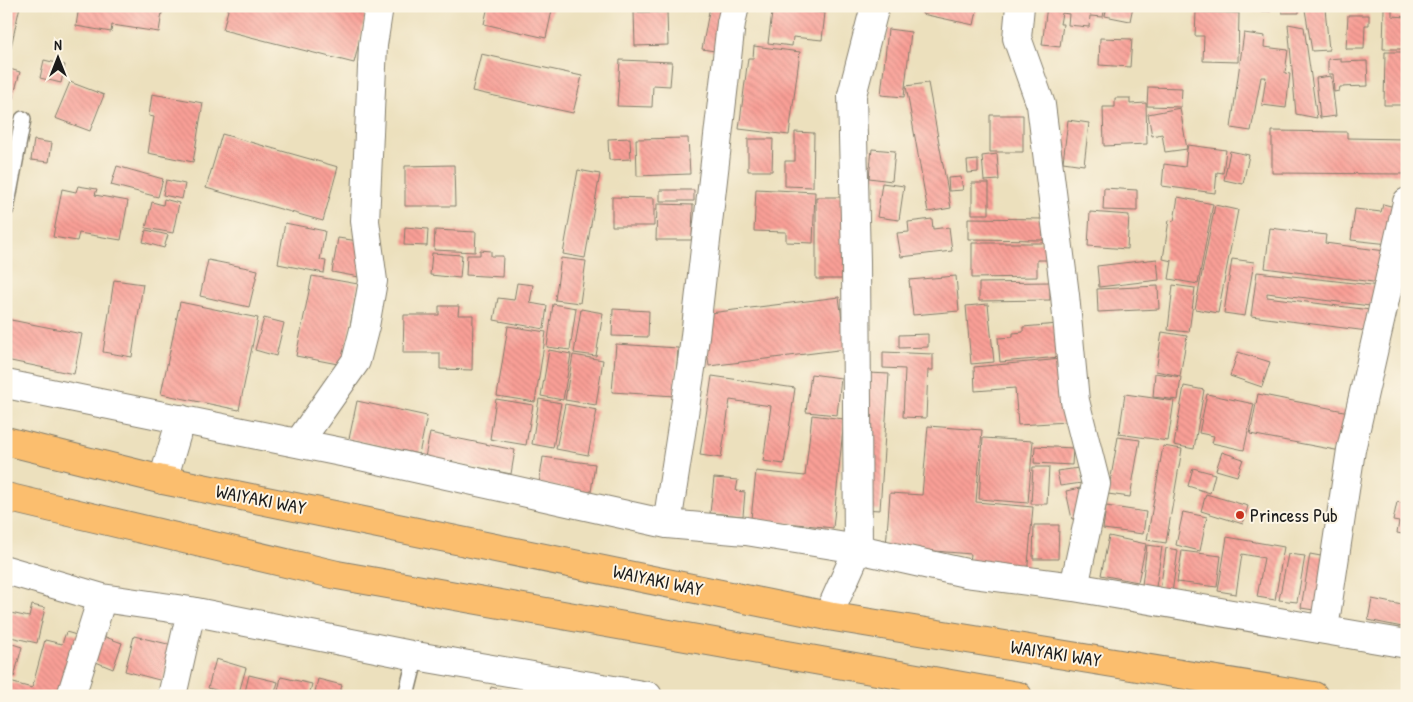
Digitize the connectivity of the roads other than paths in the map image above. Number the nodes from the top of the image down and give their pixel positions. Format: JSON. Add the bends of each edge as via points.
{"nodes":[{"id":1,"x":379,"y":6,"type":"edge"},
{"id":2,"x":735,"y":6,"type":"edge"},
{"id":3,"x":875,"y":6,"type":"edge"},
{"id":4,"x":1020,"y":6,"type":"edge"},
{"id":5,"x":23,"y":119,"type":"dead end"},
{"id":6,"x":1407,"y":202,"type":"edge"},
{"id":7,"x":6,"y":209,"type":"edge"},
{"id":8,"x":6,"y":384,"type":"edge"},
{"id":9,"x":181,"y":419,"type":"junction"},
{"id":10,"x":6,"y":441,"type":"edge"},
{"id":11,"x":299,"y":442,"type":"junction"},
{"id":12,"x":163,"y":480,"type":"junction"},
{"id":13,"x":6,"y":497,"type":"edge"},
{"id":14,"x":667,"y":524,"type":"junction"},
{"id":15,"x":858,"y":549,"type":"junction"},
{"id":16,"x":6,"y":570,"type":"edge"},
{"id":17,"x":1074,"y":587,"type":"junction"},
{"id":18,"x":102,"y":598,"type":"junction"},
{"id":19,"x":191,"y":611,"type":"junction"},
{"id":20,"x":828,"y":616,"type":"junction"},
{"id":21,"x":1324,"y":629,"type":"junction"},
{"id":22,"x":1407,"y":644,"type":"edge"},
{"id":23,"x":416,"y":656,"type":"junction"},
{"id":24,"x":71,"y":696,"type":"edge"},
{"id":25,"x":172,"y":696,"type":"edge"},
{"id":26,"x":406,"y":696,"type":"edge"},
{"id":27,"x":648,"y":696,"type":"edge"},
{"id":28,"x":1018,"y":696,"type":"edge"},
{"id":29,"x":1314,"y":696,"type":"edge"}],
"edges":[{"from":1,"to":11,"type":"street","via":[[373,45],[365,221],[373,281],[365,326],[356,361]]},
{"from":2,"to":14,"type":"street","via":[[692,362]]},
{"from":3,"to":15,"type":"street","via":[[852,95]]},
{"from":4,"to":17,"type":"street","via":[[1017,38],[1041,105],[1075,401],[1096,484]]},
{"from":5,"to":7,"type":"lane"},
{"from":6,"to":21,"type":"street","via":[[1352,450]]},
{"from":8,"to":9,"type":"street"},
{"from":9,"to":11,"type":"street"},
{"from":9,"to":12,"type":"street"},
{"from":10,"to":12,"type":"highway","name":"WAIYAKI WAY"},
{"from":11,"to":14,"type":"street"},
{"from":12,"to":20,"type":"highway","name":"WAIYAKI WAY"},
{"from":13,"to":28,"type":"highway","via":[[337,575]]},
{"from":14,"to":15,"type":"street","via":[[746,531]]},
{"from":15,"to":17,"type":"street","via":[[966,573]]},
{"from":15,"to":20,"type":"street"},
{"from":16,"to":18,"type":"street"},
{"from":17,"to":21,"type":"street"},
{"from":18,"to":19,"type":"street"},
{"from":18,"to":24,"type":"street"},
{"from":19,"to":23,"type":"street"},
{"from":19,"to":25,"type":"street"},
{"from":20,"to":29,"type":"highway","name":"WAIYAKI WAY"},
{"from":21,"to":22,"type":"street"},
{"from":23,"to":26,"type":"lane"},
{"from":23,"to":27,"type":"street"}]}
